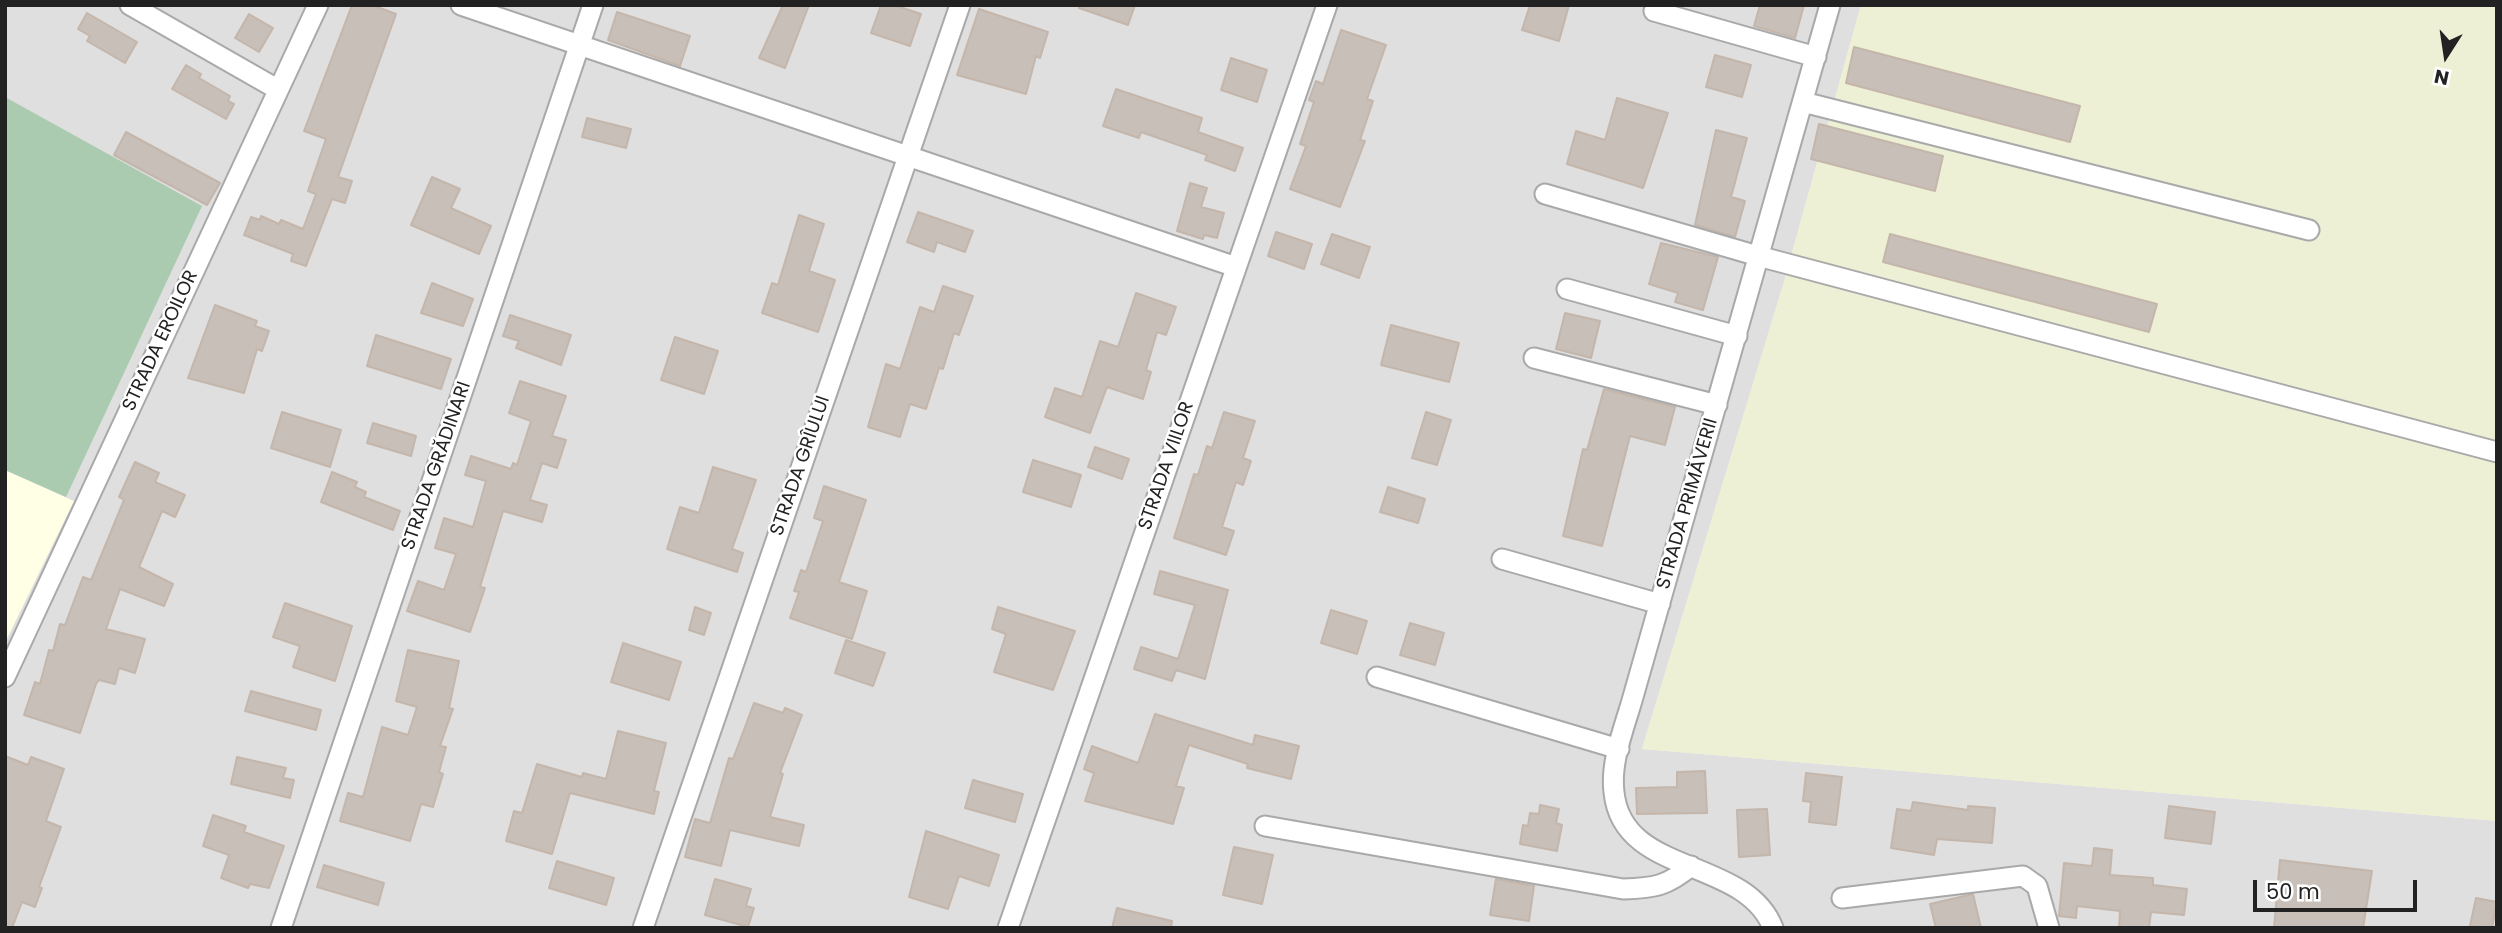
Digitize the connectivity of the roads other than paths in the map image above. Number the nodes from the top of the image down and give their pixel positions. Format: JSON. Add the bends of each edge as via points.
{"nodes":[{"id":1,"x":130,"y":5,"type":"edge"},
{"id":2,"x":318,"y":5,"type":"edge"},
{"id":3,"x":461,"y":5,"type":"edge"},
{"id":4,"x":593,"y":5,"type":"edge"},
{"id":5,"x":960,"y":5,"type":"edge"},
{"id":6,"x":1327,"y":5,"type":"edge"},
{"id":7,"x":1830,"y":5,"type":"edge"},
{"id":8,"x":1654,"y":11,"type":"dead end"},
{"id":9,"x":579,"y":46,"type":"junction"},
{"id":10,"x":1816,"y":57,"type":"junction"},
{"id":11,"x":277,"y":89,"type":"junction"},
{"id":12,"x":1803,"y":102,"type":"junction"},
{"id":13,"x":907,"y":158,"type":"junction"},
{"id":14,"x":1545,"y":194,"type":"dead end"},
{"id":15,"x":2309,"y":230,"type":"dead end"},
{"id":16,"x":1758,"y":256,"type":"junction"},
{"id":17,"x":1236,"y":267,"type":"junction"},
{"id":18,"x":1567,"y":289,"type":"dead end"},
{"id":19,"x":1737,"y":335,"type":"junction"},
{"id":20,"x":1534,"y":358,"type":"dead end"},
{"id":21,"x":1717,"y":405,"type":"junction"},
{"id":22,"x":2497,"y":452,"type":"edge"},
{"id":23,"x":1502,"y":559,"type":"dead end"},
{"id":24,"x":1660,"y":604,"type":"junction"},
{"id":25,"x":5,"y":677,"type":"edge"},
{"id":26,"x":1377,"y":677,"type":"dead end"},
{"id":27,"x":1619,"y":749,"type":"junction"},
{"id":28,"x":1265,"y":826,"type":"dead end"},
{"id":29,"x":1691,"y":866,"type":"junction"},
{"id":30,"x":1842,"y":898,"type":"dead end"},
{"id":31,"x":281,"y":928,"type":"edge"},
{"id":32,"x":643,"y":928,"type":"edge"},
{"id":33,"x":1008,"y":928,"type":"edge"},
{"id":34,"x":1773,"y":928,"type":"edge"},
{"id":35,"x":2049,"y":928,"type":"edge"}],
"edges":[{"from":1,"to":11,"type":"street"},
{"from":2,"to":11,"type":"street","name":"STRADA EROILOR"},
{"from":3,"to":9,"type":"street"},
{"from":4,"to":9,"type":"street","name":"STRADA GRĂDINARI"},
{"from":5,"to":13,"type":"street","name":"STRADA GRÎULUI"},
{"from":6,"to":17,"type":"street","name":"STRADA VIILOR"},
{"from":7,"to":10,"type":"street","name":"STRADA PRIMĂVERII"},
{"from":8,"to":10,"type":"street"},
{"from":9,"to":13,"type":"street"},
{"from":9,"to":31,"type":"street","name":"STRADA GRĂDINARI"},
{"from":10,"to":12,"type":"street","name":"STRADA PRIMĂVERII"},
{"from":11,"to":25,"type":"street","name":"STRADA EROILOR"},
{"from":12,"to":15,"type":"street"},
{"from":12,"to":16,"type":"street","name":"STRADA PRIMĂVERII"},
{"from":13,"to":17,"type":"street"},
{"from":13,"to":32,"type":"street","name":"STRADA GRÎULUI"},
{"from":14,"to":16,"type":"street"},
{"from":16,"to":19,"type":"street","name":"STRADA PRIMĂVERII"},
{"from":16,"to":22,"type":"street"},
{"from":17,"to":33,"type":"street","name":"STRADA VIILOR"},
{"from":18,"to":19,"type":"street"},
{"from":19,"to":21,"type":"street","name":"STRADA PRIMĂVERII"},
{"from":20,"to":21,"type":"street"},
{"from":21,"to":24,"type":"street","name":"STRADA PRIMĂVERII"},
{"from":23,"to":24,"type":"street"},
{"from":24,"to":27,"type":"street","name":"STRADA PRIMĂVERII"},
{"from":26,"to":27,"type":"street"},
{"from":27,"to":29,"type":"street","name":"STRADA PRIMĂVERII","via":[[1613,790],[1623,823],[1650,848]]},
{"from":28,"to":29,"type":"street","via":[[1623,889],[1671,883]]},
{"from":29,"to":34,"type":"street","name":"STRADA PRIMĂVERII","via":[[1751,895]]},
{"from":30,"to":35,"type":"street","via":[[2023,876],[2037,886]]}]}
